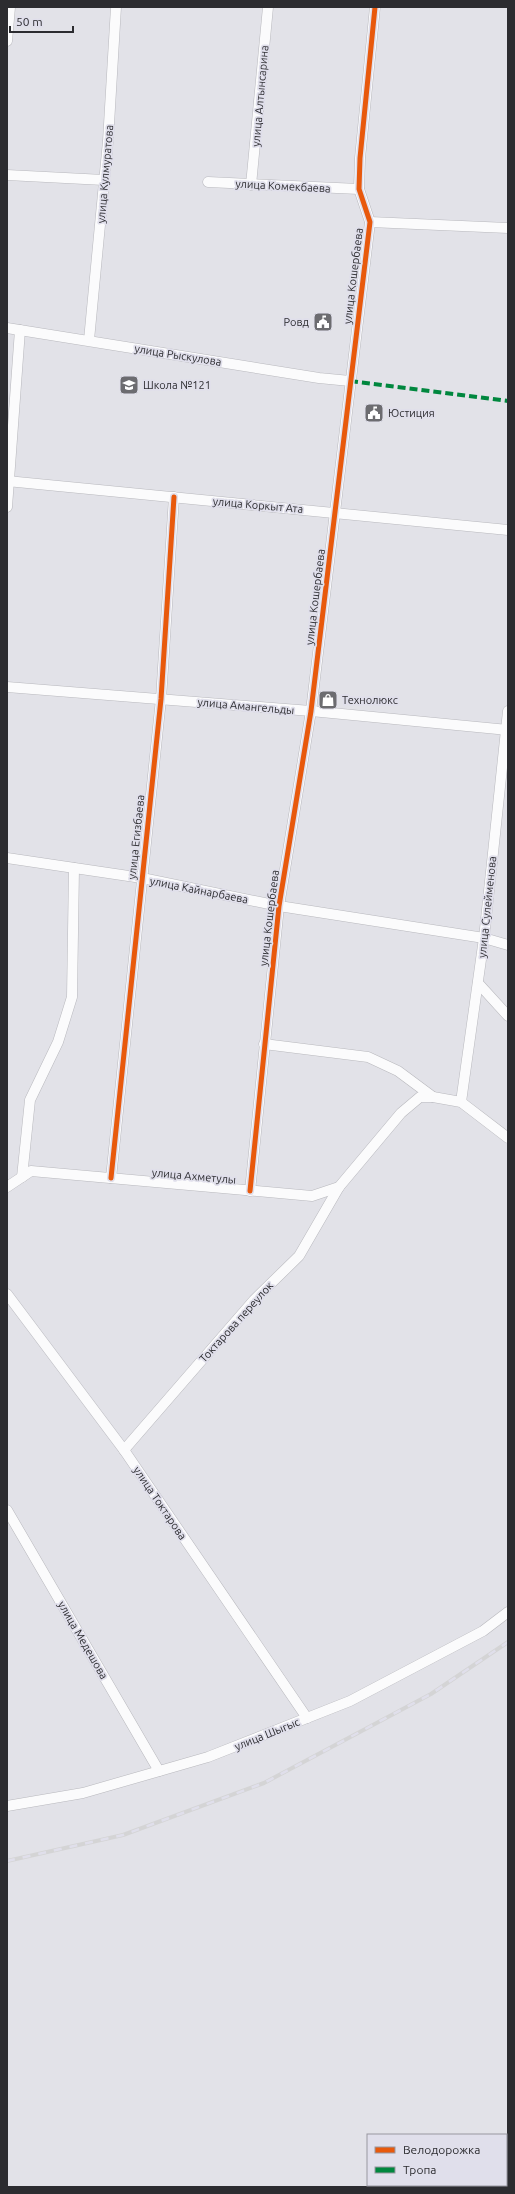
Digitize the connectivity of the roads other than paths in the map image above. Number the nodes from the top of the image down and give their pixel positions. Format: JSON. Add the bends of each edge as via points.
{"nodes":[{"id":1,"x":10,"y":7,"type":"edge"},
{"id":2,"x":116,"y":7,"type":"edge"},
{"id":3,"x":268,"y":7,"type":"edge"},
{"id":4,"x":375,"y":7,"type":"edge"},
{"id":5,"x":7,"y":41,"type":"edge"},
{"id":6,"x":7,"y":175,"type":"edge"},
{"id":7,"x":104,"y":180,"type":"junction"},
{"id":8,"x":208,"y":182,"type":"dead end"},
{"id":9,"x":251,"y":185,"type":"junction"},
{"id":10,"x":359,"y":189,"type":"junction"},
{"id":11,"x":370,"y":222,"type":"junction"},
{"id":12,"x":508,"y":228,"type":"edge"},
{"id":13,"x":7,"y":328,"type":"edge"},
{"id":14,"x":20,"y":330,"type":"junction"},
{"id":15,"x":89,"y":340,"type":"junction"},
{"id":16,"x":350,"y":381,"type":"junction"},
{"id":17,"x":8,"y":481,"type":"edge"},
{"id":18,"x":174,"y":497,"type":"junction"},
{"id":19,"x":7,"y":508,"type":"edge"},
{"id":20,"x":334,"y":512,"type":"junction"},
{"id":21,"x":508,"y":530,"type":"edge"},
{"id":22,"x":7,"y":687,"type":"edge"},
{"id":23,"x":160,"y":699,"type":"junction"},
{"id":24,"x":311,"y":711,"type":"junction"},
{"id":25,"x":508,"y":711,"type":"edge"},
{"id":26,"x":507,"y":730,"type":"edge"},
{"id":27,"x":7,"y":858,"type":"edge"},
{"id":28,"x":74,"y":868,"type":"junction"},
{"id":29,"x":142,"y":878,"type":"junction"},
{"id":30,"x":279,"y":906,"type":"junction"},
{"id":31,"x":484,"y":938,"type":"junction"},
{"id":32,"x":508,"y":945,"type":"edge"},
{"id":33,"x":478,"y":983,"type":"junction"},
{"id":34,"x":508,"y":1016,"type":"edge"},
{"id":35,"x":264,"y":1044,"type":"junction"},
{"id":36,"x":433,"y":1097,"type":"junction"},
{"id":37,"x":461,"y":1102,"type":"junction"},
{"id":38,"x":508,"y":1138,"type":"edge"},
{"id":39,"x":22,"y":1177,"type":"junction"},
{"id":40,"x":111,"y":1178,"type":"junction"},
{"id":41,"x":7,"y":1187,"type":"edge"},
{"id":42,"x":339,"y":1188,"type":"junction"},
{"id":43,"x":250,"y":1191,"type":"junction"},
{"id":44,"x":7,"y":1295,"type":"edge"},
{"id":45,"x":124,"y":1450,"type":"junction"},
{"id":46,"x":7,"y":1510,"type":"edge"},
{"id":47,"x":508,"y":1612,"type":"edge"},
{"id":48,"x":307,"y":1718,"type":"junction"},
{"id":49,"x":159,"y":1771,"type":"junction"},
{"id":50,"x":7,"y":1806,"type":"edge"}],
"edges":[{"from":1,"to":5,"type":"street"},
{"from":2,"to":7,"type":"street","name":"улица Кулмуратова"},
{"from":3,"to":9,"type":"street","name":"улица Алтынсарина"},
{"from":4,"to":10,"type":"street","name":"улица Кошербаева"},
{"from":6,"to":7,"type":"street"},
{"from":7,"to":15,"type":"street","name":"улица Кулмуратова"},
{"from":8,"to":9,"type":"street","name":"улица Комекбаева"},
{"from":9,"to":10,"type":"street","name":"улица Комекбаева"},
{"from":10,"to":11,"type":"street","name":"улица Кошербаева"},
{"from":11,"to":12,"type":"street"},
{"from":11,"to":16,"type":"street","name":"улица Кошербаева"},
{"from":13,"to":14,"type":"street","name":"улица Рыскулова"},
{"from":14,"to":15,"type":"street","name":"улица Рыскулова"},
{"from":14,"to":17,"type":"street"},
{"from":15,"to":16,"type":"street","name":"улица Рыскулова"},
{"from":16,"to":20,"type":"street","name":"улица Кошербаева"},
{"from":17,"to":18,"type":"street","name":"улица Коркыт Ата"},
{"from":17,"to":19,"type":"street"},
{"from":18,"to":20,"type":"street","name":"улица Коркыт Ата"},
{"from":18,"to":23,"type":"street","name":"улица Егизбаева"},
{"from":20,"to":21,"type":"street","name":"улица Коркыт Ата"},
{"from":20,"to":24,"type":"street","name":"улица Кошербаева"},
{"from":22,"to":23,"type":"street","name":"улица Амангельды"},
{"from":23,"to":24,"type":"street","name":"улица Амангельды"},
{"from":23,"to":29,"type":"street","name":"улица Егизбаева"},
{"from":24,"to":26,"type":"street","name":"улица Амангельды"},
{"from":24,"to":30,"type":"street","name":"улица Кошербаева"},
{"from":25,"to":26,"type":"street","name":"улица Сулейменова"},
{"from":26,"to":31,"type":"street","name":"улица Сулейменова"},
{"from":27,"to":28,"type":"street","name":"улица Кайнарбаева"},
{"from":28,"to":29,"type":"street","name":"улица Кайнарбаева"},
{"from":28,"to":39,"type":"street","via":[[72,997],[58,1042],[30,1100]]},
{"from":29,"to":30,"type":"street","name":"улица Кайнарбаева"},
{"from":29,"to":40,"type":"street","name":"улица Егизбаева"},
{"from":30,"to":31,"type":"street","name":"улица Кайнарбаева"},
{"from":30,"to":35,"type":"street","name":"улица Кошербаева"},
{"from":31,"to":32,"type":"street","name":"улица Кайнарбаева"},
{"from":31,"to":33,"type":"street","name":"улица Сулейменова"},
{"from":33,"to":34,"type":"street"},
{"from":33,"to":37,"type":"street","name":"улица Сулейменова"},
{"from":35,"to":36,"type":"street","via":[[368,1057],[398,1072]]},
{"from":35,"to":43,"type":"street","name":"улица Кошербаева"},
{"from":36,"to":37,"type":"street"},
{"from":36,"to":42,"type":"street","via":[[420,1097],[401,1113]]},
{"from":37,"to":38,"type":"street"},
{"from":39,"to":40,"type":"street","name":"улица Ахметулы","via":[[31,1171]]},
{"from":39,"to":41,"type":"street","name":"улица Ахметулы"},
{"from":40,"to":43,"type":"street","name":"улица Ахметулы"},
{"from":42,"to":43,"type":"street","name":"улица Ахметулы","via":[[312,1196]]},
{"from":42,"to":45,"type":"street","name":"Токтарова переулок","via":[[299,1256],[254,1300]]},
{"from":44,"to":45,"type":"street","name":"улица Токтарова"},
{"from":45,"to":48,"type":"street","name":"улица Токтарова"},
{"from":46,"to":49,"type":"street","name":"улица Медешова"},
{"from":47,"to":48,"type":"street","name":"улица Шыгыс","via":[[482,1631],[350,1701]]},
{"from":48,"to":49,"type":"street","name":"улица Шыгыс","via":[[208,1757]]},
{"from":49,"to":50,"type":"street","name":"улица Шыгыс","via":[[83,1793]]}]}
